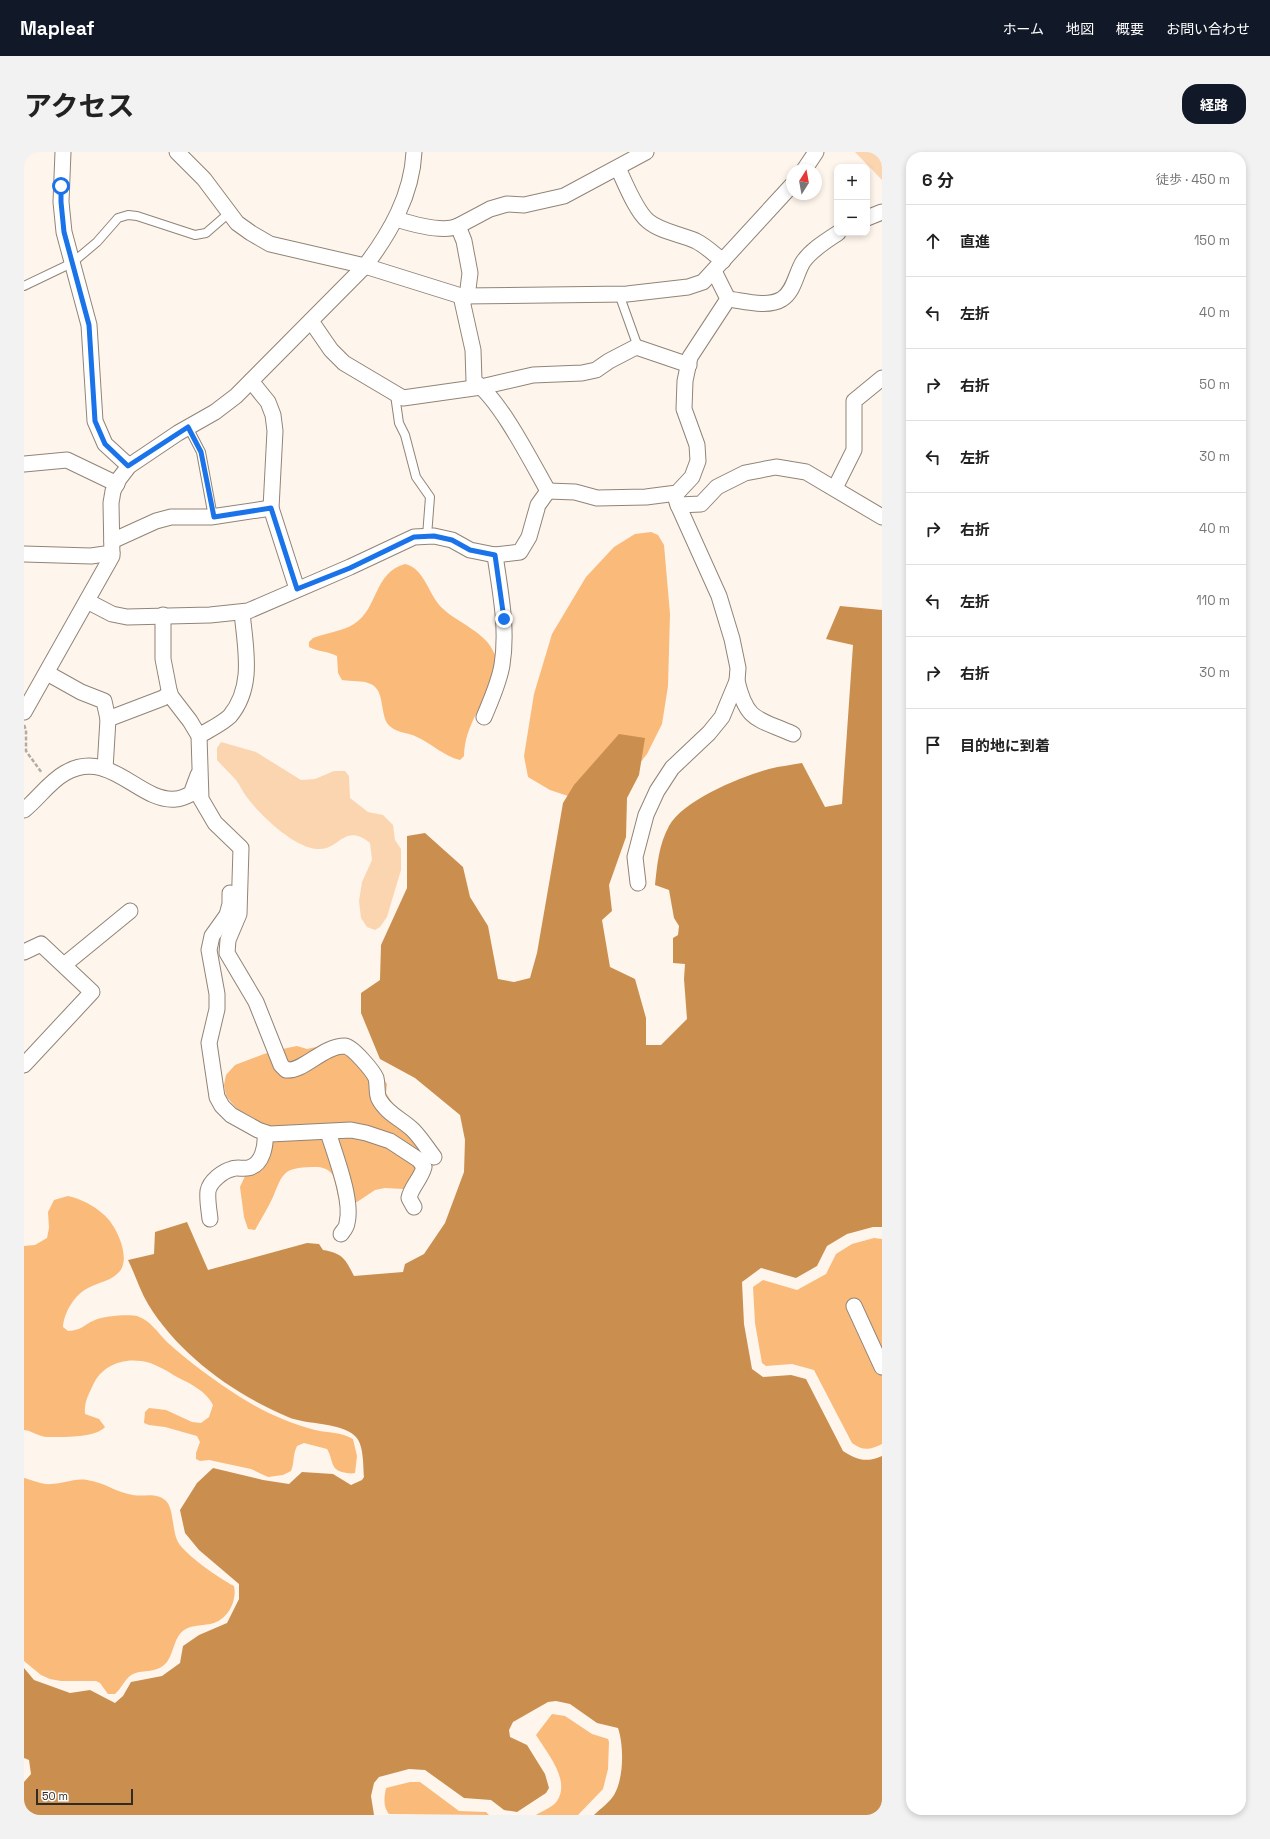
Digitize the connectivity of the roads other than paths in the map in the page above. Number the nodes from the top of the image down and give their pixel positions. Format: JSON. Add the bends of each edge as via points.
{"nodes":[{"id":1,"x":63,"y":152,"type":"edge"},
{"id":2,"x":177,"y":152,"type":"edge"},
{"id":3,"x":414,"y":152,"type":"edge"},
{"id":4,"x":646,"y":152,"type":"edge"},
{"id":5,"x":816,"y":152,"type":"edge"},
{"id":6,"x":808,"y":164,"type":"edge"},
{"id":7,"x":618,"y":168,"type":"junction"},
{"id":8,"x":786,"y":192,"type":"edge"},
{"id":9,"x":882,"y":212,"type":"edge"},
{"id":10,"x":229,"y":213,"type":"junction"},
{"id":11,"x":870,"y":217,"type":"edge"},
{"id":12,"x":396,"y":219,"type":"junction"},
{"id":13,"x":458,"y":226,"type":"junction"},
{"id":14,"x":834,"y":236,"type":"edge"},
{"id":15,"x":72,"y":263,"type":"junction"},
{"id":16,"x":365,"y":266,"type":"junction"},
{"id":17,"x":718,"y":266,"type":"junction"},
{"id":18,"x":24,"y":286,"type":"edge"},
{"id":19,"x":619,"y":294,"type":"junction"},
{"id":20,"x":464,"y":296,"type":"junction"},
{"id":21,"x":728,"y":299,"type":"junction"},
{"id":22,"x":311,"y":321,"type":"junction"},
{"id":23,"x":638,"y":347,"type":"junction"},
{"id":24,"x":689,"y":365,"type":"junction"},
{"id":25,"x":882,"y":378,"type":"edge"},
{"id":26,"x":251,"y":381,"type":"junction"},
{"id":27,"x":481,"y":387,"type":"junction"},
{"id":28,"x":395,"y":395,"type":"junction"},
{"id":29,"x":188,"y":427,"type":"junction"},
{"id":30,"x":24,"y":464,"type":"edge"},
{"id":31,"x":128,"y":466,"type":"junction"},
{"id":32,"x":116,"y":484,"type":"junction"},
{"id":33,"x":835,"y":488,"type":"junction"},
{"id":34,"x":548,"y":491,"type":"junction"},
{"id":35,"x":676,"y":499,"type":"junction"},
{"id":36,"x":271,"y":508,"type":"junction"},
{"id":37,"x":214,"y":517,"type":"junction"},
{"id":38,"x":882,"y":517,"type":"edge"},
{"id":39,"x":427,"y":536,"type":"junction"},
{"id":40,"x":112,"y":547,"type":"junction"},
{"id":41,"x":24,"y":554,"type":"edge"},
{"id":42,"x":495,"y":555,"type":"junction"},
{"id":43,"x":297,"y":589,"type":"junction"},
{"id":44,"x":87,"y":601,"type":"junction"},
{"id":45,"x":242,"y":612,"type":"junction"},
{"id":46,"x":162,"y":615,"type":"junction"},
{"id":47,"x":47,"y":673,"type":"junction"},
{"id":48,"x":737,"y":681,"type":"junction"},
{"id":49,"x":170,"y":694,"type":"junction"},
{"id":50,"x":24,"y":712,"type":"edge"},
{"id":51,"x":484,"y":717,"type":"dead end"},
{"id":52,"x":108,"y":719,"type":"junction"},
{"id":53,"x":793,"y":734,"type":"dead end"},
{"id":54,"x":198,"y":736,"type":"junction"},
{"id":55,"x":105,"y":769,"type":"junction"},
{"id":56,"x":199,"y":771,"type":"junction"},
{"id":57,"x":24,"y":810,"type":"edge"},
{"id":58,"x":240,"y":867,"type":"junction"},
{"id":59,"x":638,"y":883,"type":"dead end"},
{"id":60,"x":130,"y":911,"type":"dead end"},
{"id":61,"x":24,"y":952,"type":"edge"},
{"id":62,"x":64,"y":966,"type":"junction"},
{"id":63,"x":24,"y":1065,"type":"edge"},
{"id":64,"x":24,"y":1070,"type":"edge"},
{"id":65,"x":265,"y":1132,"type":"junction"},
{"id":66,"x":328,"y":1132,"type":"junction"},
{"id":67,"x":434,"y":1157,"type":"dead end"},
{"id":68,"x":414,"y":1208,"type":"dead end"},
{"id":69,"x":210,"y":1219,"type":"dead end"},
{"id":70,"x":341,"y":1234,"type":"dead end"},
{"id":71,"x":854,"y":1306,"type":"dead end"},
{"id":72,"x":882,"y":1367,"type":"edge"}],
"edges":[{"from":1,"to":15,"type":"street","via":[[61,202],[64,232]]},
{"from":2,"to":10,"type":"street","via":[[204,179]]},
{"from":3,"to":12,"type":"street","via":[[414,163]]},
{"from":4,"to":7,"type":"street"},
{"from":5,"to":6,"type":"street"},
{"from":7,"to":13,"type":"street","via":[[564,196],[524,205],[507,204],[490,209]]},
{"from":7,"to":17,"type":"street","via":[[648,221],[696,241],[710,250]]},
{"from":8,"to":17,"type":"street"},
{"from":9,"to":11,"type":"street"},
{"from":10,"to":15,"type":"lane","via":[[206,233],[195,235],[137,216],[118,218],[97,242]]},
{"from":10,"to":16,"type":"street","via":[[246,230],[270,244]]},
{"from":12,"to":13,"type":"street","via":[[417,225],[451,229]]},
{"from":12,"to":16,"type":"street","via":[[382,244]]},
{"from":13,"to":20,"type":"street","via":[[464,241],[470,273]]},
{"from":14,"to":21,"type":"street","via":[[806,258],[783,299],[757,303]]},
{"from":15,"to":18,"type":"lane"},
{"from":15,"to":31,"type":"street","via":[[89,325],[95,421],[105,444]]},
{"from":16,"to":20,"type":"street"},
{"from":16,"to":22,"type":"street"},
{"from":17,"to":19,"type":"street","via":[[703,282],[688,287]]},
{"from":17,"to":21,"type":"street"},
{"from":19,"to":20,"type":"street"},
{"from":19,"to":23,"type":"lane"},
{"from":20,"to":27,"type":"street","via":[[473,350],[474,381]]},
{"from":21,"to":24,"type":"street","via":[[690,357]]},
{"from":22,"to":26,"type":"street"},
{"from":22,"to":28,"type":"street","via":[[344,363]]},
{"from":23,"to":24,"type":"street"},
{"from":23,"to":27,"type":"street","via":[[626,351],[596,370],[533,375]]},
{"from":24,"to":35,"type":"street","via":[[685,381],[684,409],[698,445],[698,461],[692,477],[677,493]]},
{"from":25,"to":33,"type":"street","via":[[854,401],[854,450]]},
{"from":26,"to":29,"type":"street","via":[[215,412]]},
{"from":26,"to":36,"type":"street","via":[[268,402],[273,415],[275,431]]},
{"from":27,"to":28,"type":"street","via":[[403,398]]},
{"from":27,"to":34,"type":"street","via":[[500,412]]},
{"from":28,"to":39,"type":"lane","via":[[399,423],[405,435],[416,477],[430,498]]},
{"from":29,"to":31,"type":"street"},
{"from":29,"to":37,"type":"lane","via":[[201,452]]},
{"from":30,"to":32,"type":"street","via":[[67,460]]},
{"from":31,"to":32,"type":"street"},
{"from":32,"to":40,"type":"street","via":[[111,503]]},
{"from":33,"to":35,"type":"street","via":[[806,472],[776,467],[746,473],[717,487],[701,504]]},
{"from":33,"to":38,"type":"street"},
{"from":34,"to":35,"type":"street","via":[[575,492],[597,498]]},
{"from":34,"to":42,"type":"street","via":[[538,505],[529,537],[520,552]]},
{"from":35,"to":48,"type":"street","via":[[719,596],[732,639],[738,668]]},
{"from":36,"to":37,"type":"street"},
{"from":36,"to":43,"type":"street"},
{"from":37,"to":40,"type":"street","via":[[164,519]]},
{"from":39,"to":42,"type":"street","via":[[452,540],[470,550]]},
{"from":39,"to":43,"type":"street","via":[[414,537],[350,568]]},
{"from":40,"to":41,"type":"street","via":[[92,556]]},
{"from":40,"to":44,"type":"street"},
{"from":42,"to":51,"type":"street","via":[[504,619],[504,640],[497,686]]},
{"from":43,"to":45,"type":"street"},
{"from":44,"to":46,"type":"street","via":[[112,614]]},
{"from":44,"to":47,"type":"street"},
{"from":45,"to":46,"type":"street"},
{"from":45,"to":54,"type":"street","via":[[247,682],[242,696],[229,716]]},
{"from":46,"to":49,"type":"street","via":[[163,659]]},
{"from":47,"to":50,"type":"street"},
{"from":47,"to":52,"type":"street","via":[[80,692],[104,701]]},
{"from":48,"to":53,"type":"street","via":[[747,711],[754,717]]},
{"from":48,"to":59,"type":"street","via":[[722,717],[672,768],[656,791],[646,815],[636,857]]},
{"from":49,"to":52,"type":"street"},
{"from":49,"to":54,"type":"street"},
{"from":52,"to":55,"type":"street"},
{"from":54,"to":56,"type":"street"},
{"from":55,"to":56,"type":"street","via":[[147,791],[176,799],[191,794]]},
{"from":55,"to":57,"type":"street","via":[[93,766],[65,773]]},
{"from":56,"to":58,"type":"street","via":[[201,799],[215,823],[241,848]]},
{"from":58,"to":65,"type":"street","via":[[232,877],[227,915],[210,942],[217,1009],[209,1043],[217,1097],[222,1106],[245,1123]]},
{"from":58,"to":67,"type":"street","via":[[238,914],[228,940],[227,953],[256,1002],[281,1065],[286,1070],[296,1069],[319,1054],[336,1047],[352,1048],[375,1077],[380,1101],[412,1130]]},
{"from":60,"to":62,"type":"street"},
{"from":61,"to":62,"type":"street","via":[[41,944]]},
{"from":62,"to":63,"type":"street","via":[[92,992]]},
{"from":63,"to":64,"type":"street"},
{"from":65,"to":66,"type":"street"},
{"from":65,"to":69,"type":"street","via":[[266,1143],[256,1164],[250,1168],[233,1168],[217,1177],[211,1184],[208,1190]]},
{"from":66,"to":68,"type":"street","via":[[351,1130],[379,1136],[419,1160],[424,1168],[409,1198]]},
{"from":66,"to":70,"type":"street","via":[[347,1202],[347,1224]]},
{"from":71,"to":72,"type":"street"}]}
